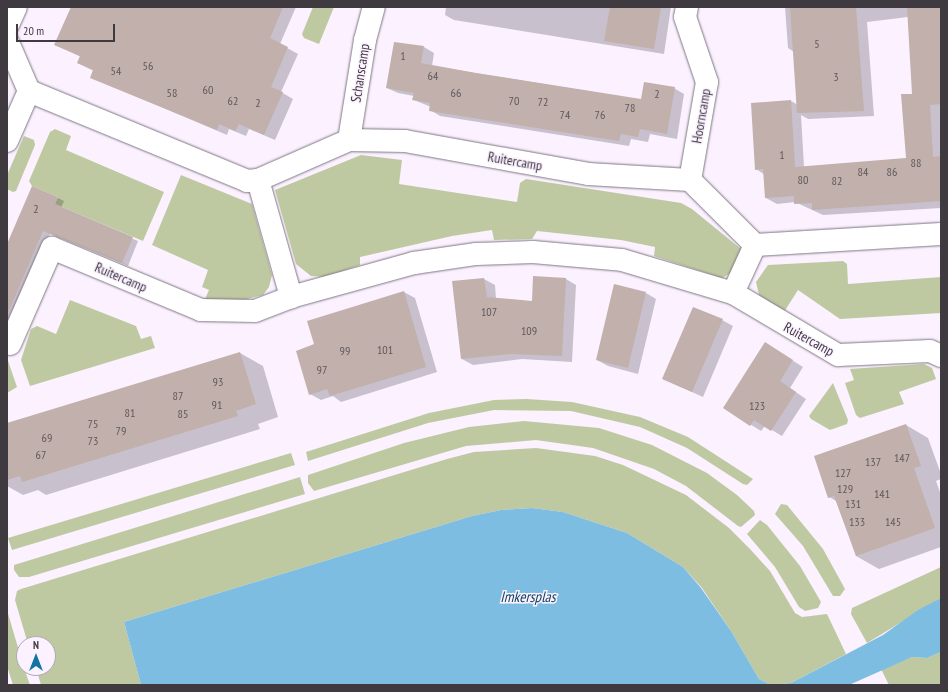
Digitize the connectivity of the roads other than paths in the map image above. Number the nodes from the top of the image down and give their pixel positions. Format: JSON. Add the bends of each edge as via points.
{"nodes":[{"id":1,"x":16,"y":7,"type":"edge"},
{"id":2,"x":374,"y":7,"type":"edge"},
{"id":3,"x":687,"y":7,"type":"edge"},
{"id":4,"x":7,"y":27,"type":"edge"},
{"id":5,"x":7,"y":40,"type":"edge"},
{"id":6,"x":29,"y":91,"type":"junction"},
{"id":7,"x":349,"y":140,"type":"junction"},
{"id":8,"x":7,"y":141,"type":"edge"},
{"id":9,"x":258,"y":180,"type":"junction"},
{"id":10,"x":690,"y":180,"type":"junction"},
{"id":11,"x":941,"y":234,"type":"edge"},
{"id":12,"x":755,"y":245,"type":"junction"},
{"id":13,"x":733,"y":293,"type":"junction"},
{"id":14,"x":291,"y":297,"type":"junction"},
{"id":15,"x":10,"y":344,"type":"dead end"},
{"id":16,"x":941,"y":356,"type":"edge"}],
"edges":[{"from":1,"to":4,"type":"street"},
{"from":2,"to":7,"type":"street","name":"Schanscamp","via":[[365,40]]},
{"from":3,"to":10,"type":"street","name":"Hoorncamp","via":[[685,17],[707,82]]},
{"from":5,"to":6,"type":"street"},
{"from":6,"to":8,"type":"street"},
{"from":6,"to":9,"type":"street","name":"Ruitercamp","via":[[236,178],[247,182]]},
{"from":7,"to":9,"type":"street","name":"Ruitercamp"},
{"from":7,"to":10,"type":"street","name":"Ruitercamp","via":[[405,141],[588,174]]},
{"from":9,"to":14,"type":"street"},
{"from":10,"to":12,"type":"street"},
{"from":11,"to":12,"type":"street"},
{"from":12,"to":13,"type":"street"},
{"from":13,"to":14,"type":"street","name":"Ruitercamp","via":[[622,260],[533,252],[476,254],[414,263]]},
{"from":13,"to":16,"type":"street","name":"Ruitercamp","via":[[838,356],[930,350]]},
{"from":14,"to":15,"type":"street","name":"Ruitercamp","via":[[255,311],[201,310],[52,248]]}]}
